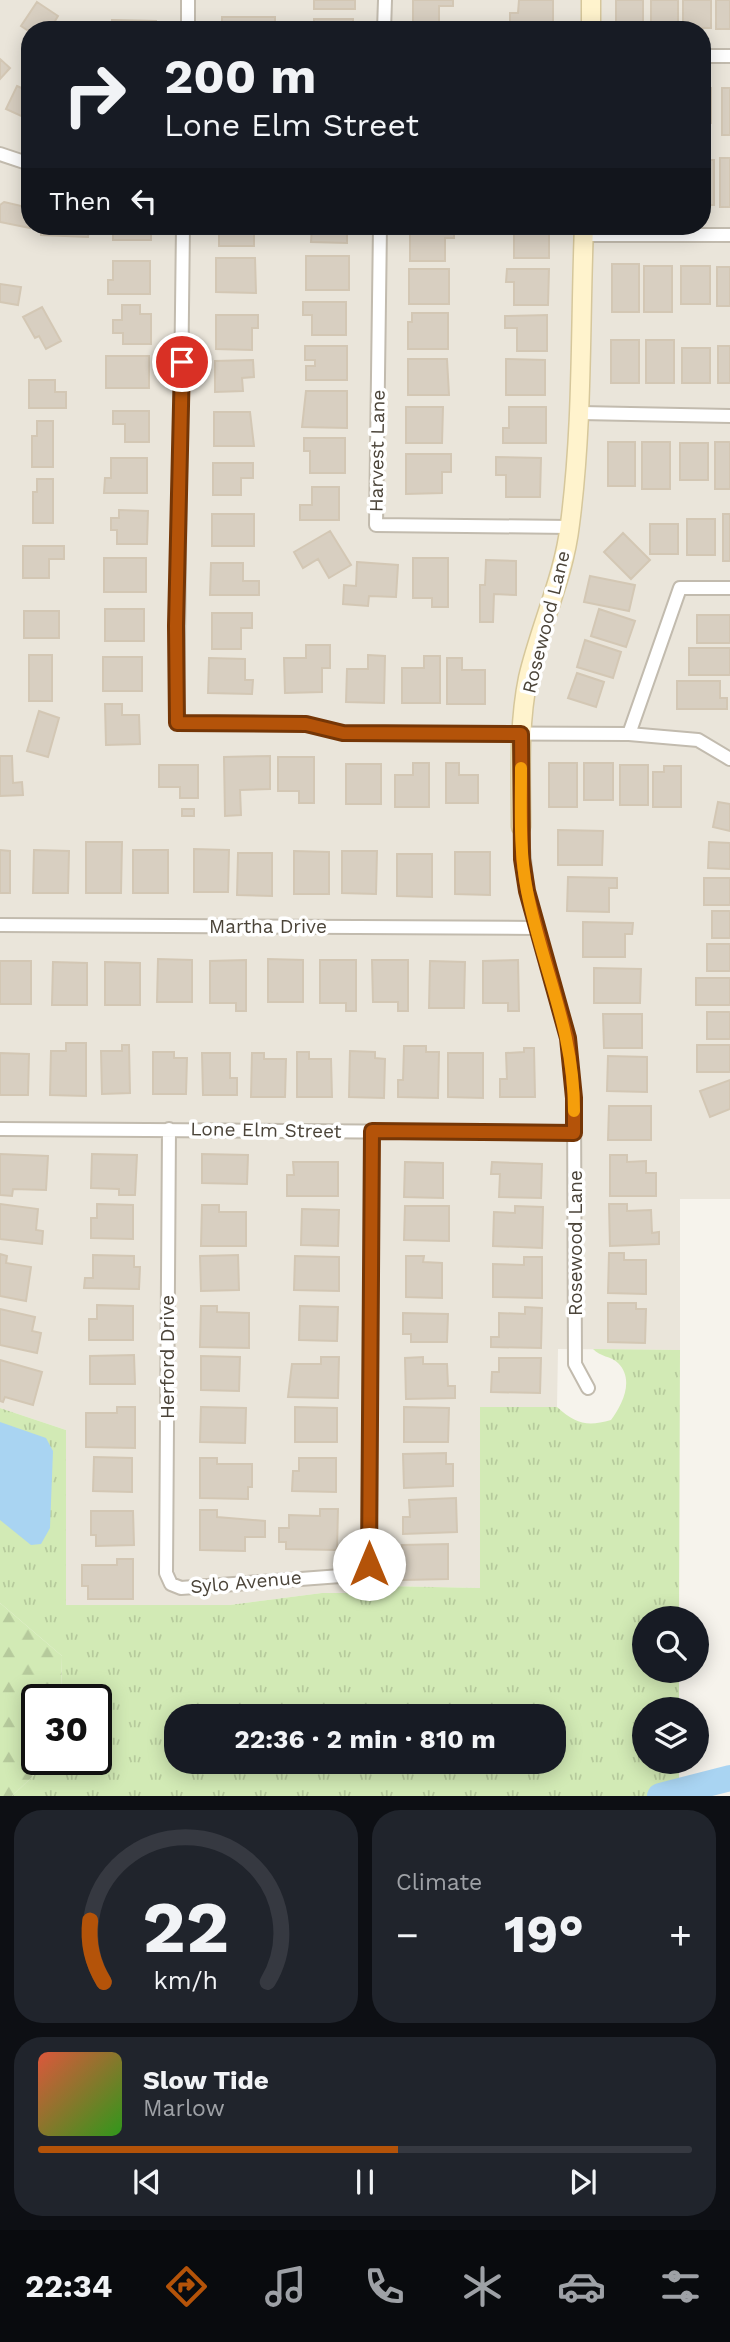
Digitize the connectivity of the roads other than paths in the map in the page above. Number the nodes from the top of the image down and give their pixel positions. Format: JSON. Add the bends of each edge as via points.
{"nodes":[{"id":1,"x":188,"y":0,"type":"edge"},
{"id":2,"x":385,"y":0,"type":"edge"},
{"id":3,"x":591,"y":0,"type":"edge"},
{"id":4,"x":188,"y":21,"type":"edge"},
{"id":5,"x":384,"y":21,"type":"edge"},
{"id":6,"x":591,"y":21,"type":"edge"},
{"id":7,"x":730,"y":56,"type":"edge"},
{"id":8,"x":711,"y":57,"type":"edge"},
{"id":9,"x":0,"y":154,"type":"edge"},
{"id":10,"x":21,"y":161,"type":"edge"},
{"id":11,"x":711,"y":234,"type":"edge"},
{"id":12,"x":183,"y":235,"type":"edge"},
{"id":13,"x":380,"y":235,"type":"edge"},
{"id":14,"x":584,"y":235,"type":"edge"},
{"id":15,"x":730,"y":235,"type":"edge"},
{"id":16,"x":581,"y":413,"type":"junction"},
{"id":17,"x":730,"y":416,"type":"edge"},
{"id":18,"x":570,"y":527,"type":"junction"},
{"id":19,"x":730,"y":588,"type":"edge"},
{"id":20,"x":521,"y":734,"type":"junction"},
{"id":21,"x":629,"y":734,"type":"junction"},
{"id":22,"x":730,"y":759,"type":"edge"},
{"id":23,"x":522,"y":827,"type":"joint"},
{"id":24,"x":0,"y":925,"type":"edge"},
{"id":25,"x":536,"y":928,"type":"junction"},
{"id":26,"x":0,"y":1129,"type":"edge"},
{"id":27,"x":169,"y":1129,"type":"junction"},
{"id":28,"x":372,"y":1131,"type":"junction"},
{"id":29,"x":574,"y":1133,"type":"junction"},
{"id":30,"x":588,"y":1388,"type":"dead end"},
{"id":31,"x":171,"y":1584,"type":"joint"}],
"edges":[{"from":1,"to":4,"type":"street"},
{"from":2,"to":5,"type":"street"},
{"from":3,"to":6,"type":"street"},
{"from":7,"to":8,"type":"street"},
{"from":9,"to":10,"type":"street"},
{"from":11,"to":15,"type":"street"},
{"from":12,"to":20,"type":"street","via":[[177,723],[306,724],[343,733]]},
{"from":13,"to":18,"type":"street","name":"Harvest Lane","via":[[376,525]]},
{"from":14,"to":16,"type":"street","name":"Rosewood Lane"},
{"from":16,"to":17,"type":"street"},
{"from":16,"to":18,"type":"street","name":"Rosewood Lane"},
{"from":18,"to":20,"type":"street","name":"Rosewood Lane","via":[[528,678]]},
{"from":19,"to":21,"type":"street","via":[[680,588]]},
{"from":20,"to":21,"type":"street"},
{"from":20,"to":23,"type":"street","name":"Rosewood Lane"},
{"from":21,"to":22,"type":"street","via":[[698,740]]},
{"from":23,"to":25,"type":"street","name":"Rosewood Lane","via":[[527,891]]},
{"from":24,"to":25,"type":"street","name":"Martha Drive"},
{"from":25,"to":29,"type":"street","name":"Rosewood Lane","via":[[568,1038]]},
{"from":26,"to":27,"type":"street","name":"Lone Elm Street"},
{"from":27,"to":28,"type":"street","name":"Lone Elm Street"},
{"from":27,"to":31,"type":"street","name":"Herford Drive","via":[[166,1573]]},
{"from":28,"to":29,"type":"street","name":"Lone Elm Street"},
{"from":28,"to":31,"type":"street","name":"Sylo Avenue","via":[[369,1564],[364,1573],[181,1588]]},
{"from":29,"to":30,"type":"street","name":"Rosewood Lane","via":[[575,1364]]}]}
